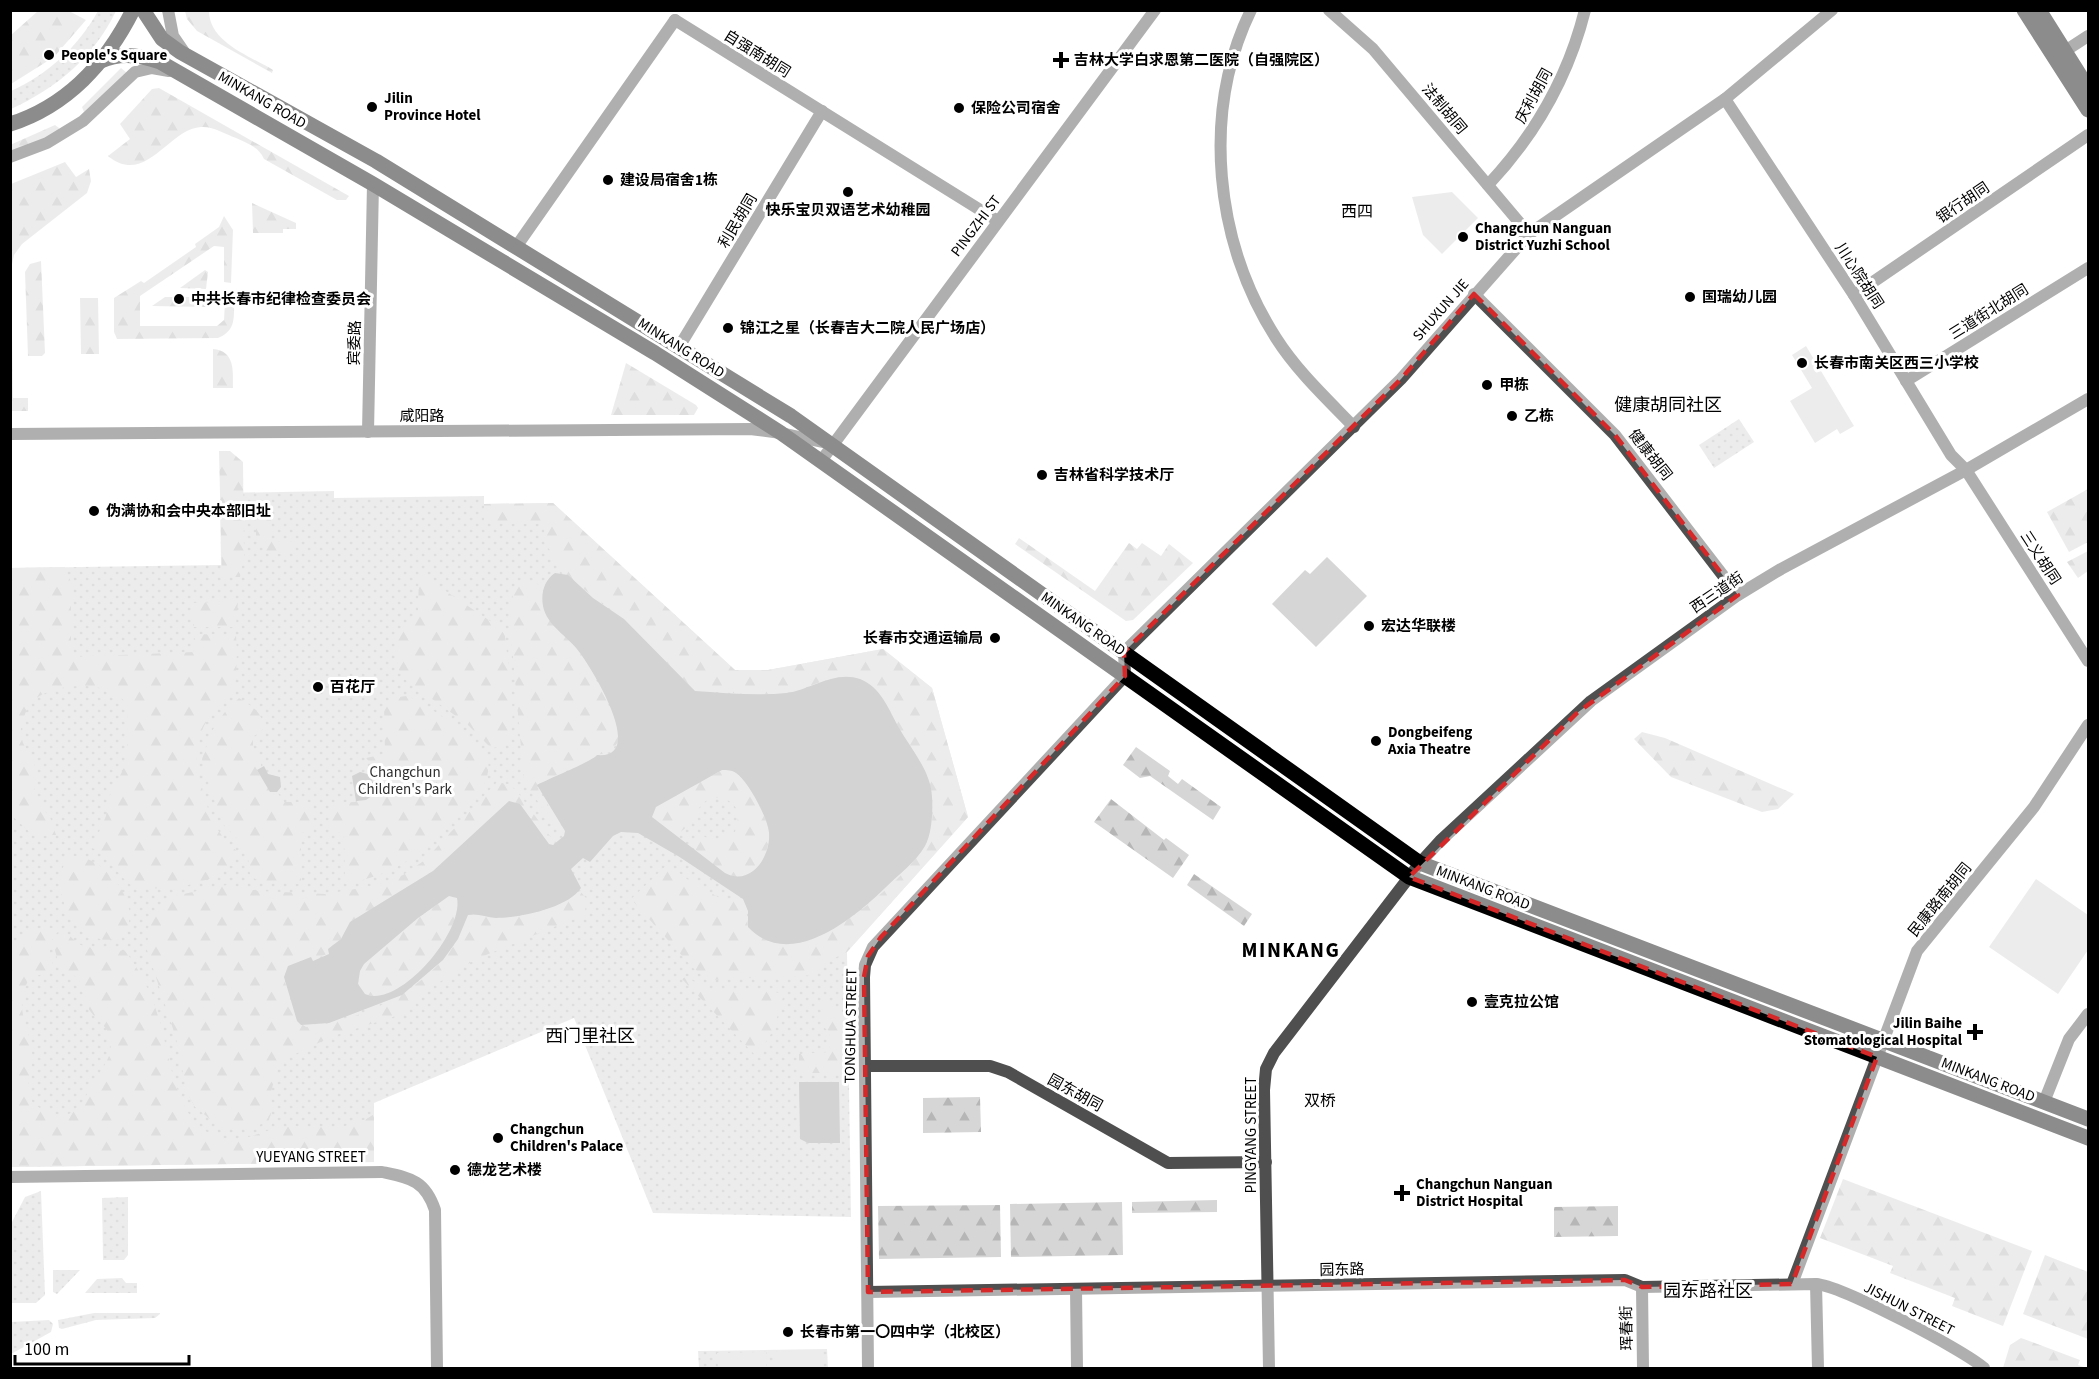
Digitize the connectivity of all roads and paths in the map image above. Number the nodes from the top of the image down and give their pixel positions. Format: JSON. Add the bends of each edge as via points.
{"nodes":[{"id":1,"x":132,"y":10,"type":"edge"},
{"id":2,"x":143,"y":10,"type":"edge"},
{"id":3,"x":168,"y":10,"type":"edge"},
{"id":4,"x":1155,"y":10,"type":"edge"},
{"id":5,"x":1251,"y":10,"type":"edge"},
{"id":6,"x":1329,"y":10,"type":"edge"},
{"id":7,"x":1585,"y":10,"type":"edge"},
{"id":8,"x":1832,"y":10,"type":"edge"},
{"id":9,"x":2025,"y":10,"type":"edge"},
{"id":10,"x":2039,"y":10,"type":"edge"},
{"id":11,"x":673,"y":15,"type":"edge"},
{"id":12,"x":2088,"y":36,"type":"edge"},
{"id":13,"x":2065,"y":51,"type":"junction"},
{"id":14,"x":186,"y":55,"type":"junction"},
{"id":15,"x":101,"y":62,"type":"junction"},
{"id":16,"x":179,"y":73,"type":"junction"},
{"id":17,"x":2088,"y":88,"type":"edge"},
{"id":18,"x":1725,"y":99,"type":"junction"},
{"id":19,"x":2088,"y":110,"type":"edge"},
{"id":20,"x":822,"y":111,"type":"junction"},
{"id":21,"x":10,"y":124,"type":"edge"},
{"id":22,"x":2088,"y":135,"type":"edge"},
{"id":23,"x":10,"y":157,"type":"edge"},
{"id":24,"x":373,"y":184,"type":"junction"},
{"id":25,"x":1488,"y":185,"type":"junction"},
{"id":26,"x":998,"y":221,"type":"junction"},
{"id":27,"x":1529,"y":234,"type":"junction"},
{"id":28,"x":516,"y":247,"type":"junction"},
{"id":29,"x":2088,"y":268,"type":"edge"},
{"id":30,"x":1474,"y":294,"type":"junction"},
{"id":31,"x":1854,"y":295,"type":"junction"},
{"id":32,"x":679,"y":347,"type":"junction"},
{"id":33,"x":1906,"y":381,"type":"junction"},
{"id":34,"x":2088,"y":399,"type":"edge"},
{"id":35,"x":1354,"y":427,"type":"junction"},
{"id":36,"x":368,"y":432,"type":"junction"},
{"id":37,"x":781,"y":433,"type":"junction"},
{"id":38,"x":10,"y":434,"type":"edge"},
{"id":39,"x":833,"y":445,"type":"junction"},
{"id":40,"x":821,"y":461,"type":"junction"},
{"id":41,"x":1966,"y":470,"type":"junction"},
{"id":42,"x":1738,"y":596,"type":"junction"},
{"id":43,"x":1124,"y":652,"type":"junction"},
{"id":44,"x":2088,"y":661,"type":"edge"},
{"id":45,"x":1125,"y":676,"type":"junction"},
{"id":46,"x":2088,"y":725,"type":"edge"},
{"id":47,"x":1420,"y":863,"type":"junction"},
{"id":48,"x":1409,"y":877,"type":"junction"},
{"id":49,"x":2088,"y":1014,"type":"edge"},
{"id":50,"x":1884,"y":1041,"type":"junction"},
{"id":51,"x":1877,"y":1057,"type":"junction"},
{"id":52,"x":865,"y":1066,"type":"junction"},
{"id":53,"x":2044,"y":1102,"type":"junction"},
{"id":54,"x":2088,"y":1119,"type":"edge"},
{"id":55,"x":2088,"y":1138,"type":"edge"},
{"id":56,"x":1266,"y":1162,"type":"junction"},
{"id":57,"x":10,"y":1177,"type":"edge"},
{"id":58,"x":1792,"y":1284,"type":"junction"},
{"id":59,"x":1816,"y":1284,"type":"junction"},
{"id":60,"x":1268,"y":1286,"type":"junction"},
{"id":61,"x":1642,"y":1287,"type":"junction"},
{"id":62,"x":1076,"y":1289,"type":"junction"},
{"id":63,"x":868,"y":1292,"type":"junction"},
{"id":64,"x":437,"y":1368,"type":"edge"},
{"id":65,"x":868,"y":1368,"type":"edge"},
{"id":66,"x":1077,"y":1368,"type":"edge"},
{"id":67,"x":1269,"y":1368,"type":"edge"},
{"id":68,"x":1643,"y":1368,"type":"edge"},
{"id":69,"x":1818,"y":1368,"type":"edge"},
{"id":70,"x":1984,"y":1368,"type":"edge"}],
"edges":[{"from":1,"to":15,"type":"main road"},
{"from":2,"to":14,"type":"main road","name":"MINKANG ROAD","via":[[162,39]]},
{"from":3,"to":14,"type":"street","via":[[172,36]]},
{"from":4,"to":26,"type":"street","name":"PINGZHI ST"},
{"from":5,"to":35,"type":"street","via":[[1233,60],[1224,106],[1221,153],[1229,224],[1242,270],[1271,330],[1306,377]]},
{"from":6,"to":25,"type":"street","name":"法制胡同","via":[[1373,49]]},
{"from":7,"to":25,"type":"street","name":"庆利胡同","via":[[1571,58],[1550,104],[1522,146]]},
{"from":8,"to":18,"type":"street","name":"SHUXUN JIE"},
{"from":9,"to":19,"type":"main road"},
{"from":10,"to":13,"type":"main road"},
{"from":11,"to":20,"type":"street","name":"自强南胡同"},
{"from":11,"to":28,"type":"street","name":"自强南胡同"},
{"from":12,"to":13,"type":"street"},
{"from":13,"to":17,"type":"main road"},
{"from":14,"to":28,"type":"main road","name":"MINKANG ROAD","via":[[376,161]]},
{"from":15,"to":16,"type":"main road","name":"MINKANG ROAD","via":[[118,56],[145,57]]},
{"from":15,"to":21,"type":"main road","via":[[64,96]]},
{"from":16,"to":23,"type":"street","via":[[152,68],[135,72],[74,127]]},
{"from":16,"to":24,"type":"main road","name":"MINKANG ROAD"},
{"from":18,"to":27,"type":"street","name":"SHUXUN JIE"},
{"from":18,"to":31,"type":"street","name":"川心院胡同"},
{"from":20,"to":26,"type":"street","name":"自强南胡同"},
{"from":20,"to":32,"type":"street","name":"利民胡同"},
{"from":22,"to":31,"type":"street","name":"银行胡同"},
{"from":24,"to":36,"type":"street","name":"宾委路"},
{"from":24,"to":37,"type":"main road","name":"MINKANG ROAD"},
{"from":25,"to":27,"type":"street","name":"法制胡同"},
{"from":26,"to":39,"type":"street","name":"PINGZHI ST"},
{"from":27,"to":30,"type":"street","name":"SHUXUN JIE"},
{"from":28,"to":32,"type":"main road","name":"MINKANG ROAD"},
{"from":29,"to":33,"type":"street","name":"三道街北胡同"},
{"from":30,"to":35,"type":"street","name":"SHUXUN JIE"},
{"from":30,"to":42,"type":"street","name":"健康胡同","via":[[1615,435]]},
{"from":31,"to":33,"type":"street","name":"川心院胡同"},
{"from":32,"to":39,"type":"main road","name":"MINKANG ROAD"},
{"from":33,"to":41,"type":"street","name":"川心院胡同","via":[[1951,455]]},
{"from":34,"to":41,"type":"street","name":"西三道街"},
{"from":35,"to":43,"type":"street","name":"SHUXUN JIE"},
{"from":36,"to":37,"type":"street","name":"咸阳路","via":[[714,429]]},
{"from":36,"to":38,"type":"street","name":"咸阳路"},
{"from":37,"to":39,"type":"street","name":"咸阳路"},
{"from":37,"to":40,"type":"main road","name":"MINKANG ROAD"},
{"from":39,"to":40,"type":"street","name":"PINGZHI ST"},
{"from":39,"to":43,"type":"main road","name":"MINKANG ROAD"},
{"from":40,"to":45,"type":"main road","name":"MINKANG ROAD"},
{"from":41,"to":42,"type":"street","name":"西三道街"},
{"from":41,"to":44,"type":"street","name":"三义胡同"},
{"from":42,"to":47,"type":"street","name":"西三道街","via":[[1577,713]]},
{"from":43,"to":45,"type":"street"},
{"from":43,"to":47,"type":"main road","name":"MINKANG ROAD"},
{"from":45,"to":48,"type":"main road","name":"MINKANG ROAD"},
{"from":45,"to":52,"type":"street","name":"TONGHUA STREET","via":[[873,947],[864,976]]},
{"from":46,"to":50,"type":"street","name":"民康路南胡同","via":[[2034,807],[1921,945]]},
{"from":47,"to":48,"type":"street","name":"西三道街"},
{"from":47,"to":50,"type":"main road","name":"MINKANG ROAD"},
{"from":48,"to":51,"type":"main road","name":"MINKANG ROAD"},
{"from":48,"to":56,"type":"street","name":"PINGYANG STREET","via":[[1269,1060],[1264,1090]]},
{"from":49,"to":53,"type":"street","via":[[2068,1039]]},
{"from":50,"to":51,"type":"street","name":"民康路南胡同"},
{"from":50,"to":53,"type":"main road","name":"MINKANG ROAD"},
{"from":51,"to":55,"type":"main road","name":"MINKANG ROAD"},
{"from":51,"to":58,"type":"street","name":"民康路南胡同"},
{"from":52,"to":56,"type":"street","name":"园东胡同","via":[[990,1066],[1008,1072],[1168,1163]]},
{"from":52,"to":63,"type":"street","name":"TONGHUA STREET"},
{"from":53,"to":54,"type":"main road","name":"MINKANG ROAD"},
{"from":56,"to":60,"type":"street","name":"PINGYANG STREET"},
{"from":57,"to":64,"type":"street","name":"YUEYANG STREET","via":[[382,1172],[406,1178],[426,1190],[435,1210]]},
{"from":58,"to":59,"type":"street","name":"园东路"},
{"from":58,"to":61,"type":"street","name":"园东路"},
{"from":59,"to":69,"type":"street"},
{"from":59,"to":70,"type":"street","name":"JISHUN STREET","via":[[1831,1286],[1892,1316],[1965,1353]]},
{"from":60,"to":61,"type":"street","name":"园东路","via":[[1625,1280]]},
{"from":60,"to":62,"type":"street","name":"园东路"},
{"from":60,"to":67,"type":"street","name":"PINGYANG STREET"},
{"from":61,"to":68,"type":"street","name":"珲春街"},
{"from":62,"to":63,"type":"street","name":"园东路"},
{"from":62,"to":66,"type":"street"},
{"from":63,"to":65,"type":"street","name":"TONGHUA STREET"}]}
